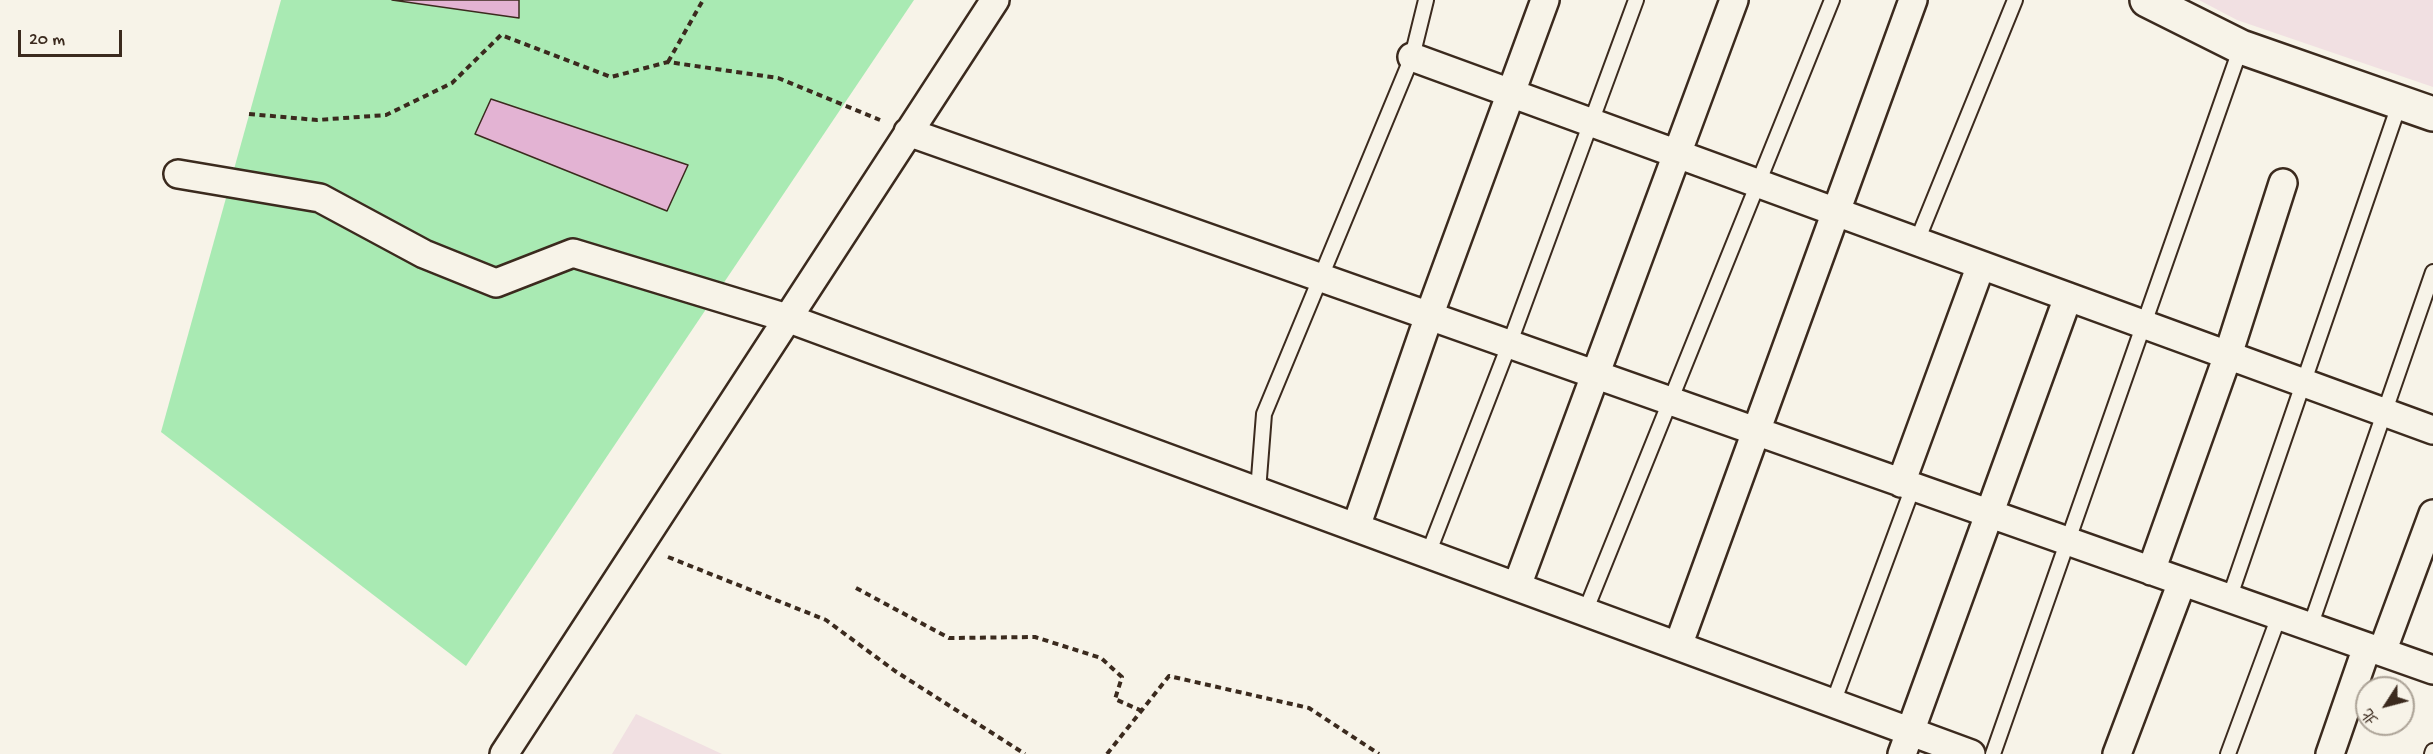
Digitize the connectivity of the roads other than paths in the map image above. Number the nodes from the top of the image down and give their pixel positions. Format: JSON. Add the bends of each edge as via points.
{"nodes":[{"id":1,"x":995,"y":0,"type":"edge"},
{"id":2,"x":1426,"y":0,"type":"edge"},
{"id":3,"x":1545,"y":0,"type":"edge"},
{"id":4,"x":1636,"y":0,"type":"edge"},
{"id":5,"x":1734,"y":0,"type":"edge"},
{"id":6,"x":1832,"y":0,"type":"edge"},
{"id":7,"x":1913,"y":0,"type":"edge"},
{"id":8,"x":2015,"y":0,"type":"edge"},
{"id":9,"x":2147,"y":0,"type":"edge"},
{"id":10,"x":2241,"y":47,"type":"junction"},
{"id":11,"x":1412,"y":57,"type":"junction"},
{"id":12,"x":1510,"y":93,"type":"junction"},
{"id":13,"x":2400,"y":102,"type":"junction"},
{"id":14,"x":2433,"y":114,"type":"edge"},
{"id":15,"x":1591,"y":123,"type":"junction"},
{"id":16,"x":908,"y":132,"type":"junction"},
{"id":17,"x":1677,"y":154,"type":"junction"},
{"id":18,"x":178,"y":174,"type":"dead end"},
{"id":19,"x":1758,"y":183,"type":"junction"},
{"id":20,"x":2283,"y":183,"type":"dead end"},
{"id":21,"x":1836,"y":212,"type":"junction"},
{"id":22,"x":1917,"y":242,"type":"junction"},
{"id":23,"x":1981,"y":265,"type":"junction"},
{"id":24,"x":2433,"y":272,"type":"edge"},
{"id":25,"x":1321,"y":278,"type":"junction"},
{"id":26,"x":2068,"y":297,"type":"junction"},
{"id":27,"x":1429,"y":316,"type":"junction"},
{"id":28,"x":787,"y":318,"type":"junction"},
{"id":29,"x":2144,"y":324,"type":"junction"},
{"id":30,"x":1509,"y":345,"type":"junction"},
{"id":31,"x":2228,"y":355,"type":"junction"},
{"id":32,"x":1595,"y":375,"type":"junction"},
{"id":33,"x":2303,"y":382,"type":"junction"},
{"id":34,"x":1670,"y":401,"type":"junction"},
{"id":35,"x":2384,"y":412,"type":"junction"},
{"id":36,"x":2433,"y":430,"type":"edge"},
{"id":37,"x":1756,"y":432,"type":"junction"},
{"id":38,"x":1907,"y":485,"type":"junction"},
{"id":39,"x":1258,"y":491,"type":"junction"},
{"id":40,"x":1989,"y":514,"type":"junction"},
{"id":41,"x":2433,"y":514,"type":"edge"},
{"id":42,"x":1356,"y":528,"type":"junction"},
{"id":43,"x":2068,"y":542,"type":"junction"},
{"id":44,"x":1428,"y":554,"type":"junction"},
{"id":45,"x":2151,"y":571,"type":"junction"},
{"id":46,"x":2182,"y":582,"type":"junction"},
{"id":47,"x":1517,"y":586,"type":"junction"},
{"id":48,"x":2229,"y":599,"type":"junction"},
{"id":49,"x":1585,"y":612,"type":"junction"},
{"id":50,"x":2279,"y":616,"type":"junction"},
{"id":51,"x":2310,"y":627,"type":"junction"},
{"id":52,"x":1678,"y":646,"type":"junction"},
{"id":53,"x":2374,"y":649,"type":"junction"},
{"id":54,"x":2433,"y":670,"type":"edge"},
{"id":55,"x":1833,"y":703,"type":"junction"},
{"id":56,"x":1906,"y":743,"type":"edge"},
{"id":57,"x":504,"y":754,"type":"edge"},
{"id":58,"x":1971,"y":754,"type":"edge"},
{"id":59,"x":1993,"y":754,"type":"edge"},
{"id":60,"x":2117,"y":754,"type":"edge"},
{"id":61,"x":2228,"y":754,"type":"edge"},
{"id":62,"x":2330,"y":754,"type":"edge"}],
"edges":[{"from":1,"to":16,"type":"street"},
{"from":2,"to":11,"type":"lane"},
{"from":3,"to":12,"type":"street"},
{"from":4,"to":15,"type":"lane"},
{"from":5,"to":17,"type":"street"},
{"from":6,"to":19,"type":"lane"},
{"from":7,"to":21,"type":"street"},
{"from":8,"to":22,"type":"lane"},
{"from":9,"to":10,"type":"street"},
{"from":10,"to":13,"type":"street"},
{"from":10,"to":29,"type":"lane"},
{"from":11,"to":12,"type":"street"},
{"from":11,"to":25,"type":"lane"},
{"from":12,"to":15,"type":"street"},
{"from":12,"to":27,"type":"street"},
{"from":13,"to":14,"type":"street"},
{"from":13,"to":33,"type":"lane"},
{"from":15,"to":17,"type":"street"},
{"from":15,"to":30,"type":"lane"},
{"from":16,"to":25,"type":"street"},
{"from":16,"to":28,"type":"street"},
{"from":17,"to":19,"type":"street"},
{"from":17,"to":32,"type":"street"},
{"from":18,"to":28,"type":"street","via":[[320,198],[423,254],[496,283],[573,253]]},
{"from":19,"to":21,"type":"street"},
{"from":19,"to":34,"type":"lane"},
{"from":20,"to":31,"type":"street"},
{"from":21,"to":22,"type":"street"},
{"from":21,"to":37,"type":"street"},
{"from":22,"to":23,"type":"street"},
{"from":23,"to":26,"type":"street"},
{"from":23,"to":38,"type":"street"},
{"from":24,"to":35,"type":"lane"},
{"from":25,"to":27,"type":"street"},
{"from":25,"to":39,"type":"lane","via":[[1264,414]]},
{"from":26,"to":29,"type":"street"},
{"from":26,"to":40,"type":"street"},
{"from":27,"to":30,"type":"street"},
{"from":27,"to":42,"type":"street"},
{"from":28,"to":39,"type":"street"},
{"from":28,"to":57,"type":"street"},
{"from":29,"to":31,"type":"street"},
{"from":29,"to":43,"type":"lane"},
{"from":30,"to":32,"type":"street"},
{"from":30,"to":44,"type":"lane"},
{"from":31,"to":33,"type":"street"},
{"from":31,"to":45,"type":"street"},
{"from":32,"to":34,"type":"street"},
{"from":32,"to":47,"type":"street"},
{"from":33,"to":35,"type":"street"},
{"from":33,"to":48,"type":"lane"},
{"from":34,"to":37,"type":"street"},
{"from":34,"to":49,"type":"lane"},
{"from":35,"to":36,"type":"street"},
{"from":35,"to":51,"type":"lane"},
{"from":37,"to":38,"type":"street"},
{"from":37,"to":52,"type":"street"},
{"from":38,"to":40,"type":"street"},
{"from":38,"to":55,"type":"lane"},
{"from":39,"to":42,"type":"street"},
{"from":40,"to":43,"type":"street"},
{"from":40,"to":56,"type":"street"},
{"from":41,"to":53,"type":"street"},
{"from":42,"to":44,"type":"street"},
{"from":43,"to":45,"type":"street"},
{"from":43,"to":59,"type":"lane"},
{"from":44,"to":47,"type":"street"},
{"from":45,"to":46,"type":"street"},
{"from":46,"to":48,"type":"street"},
{"from":46,"to":60,"type":"street"},
{"from":47,"to":49,"type":"street"},
{"from":48,"to":50,"type":"street"},
{"from":49,"to":52,"type":"street"},
{"from":50,"to":51,"type":"street"},
{"from":50,"to":61,"type":"lane"},
{"from":51,"to":53,"type":"street"},
{"from":52,"to":55,"type":"street"},
{"from":53,"to":54,"type":"street"},
{"from":53,"to":62,"type":"street"},
{"from":55,"to":56,"type":"street"},
{"from":56,"to":58,"type":"street"}]}
